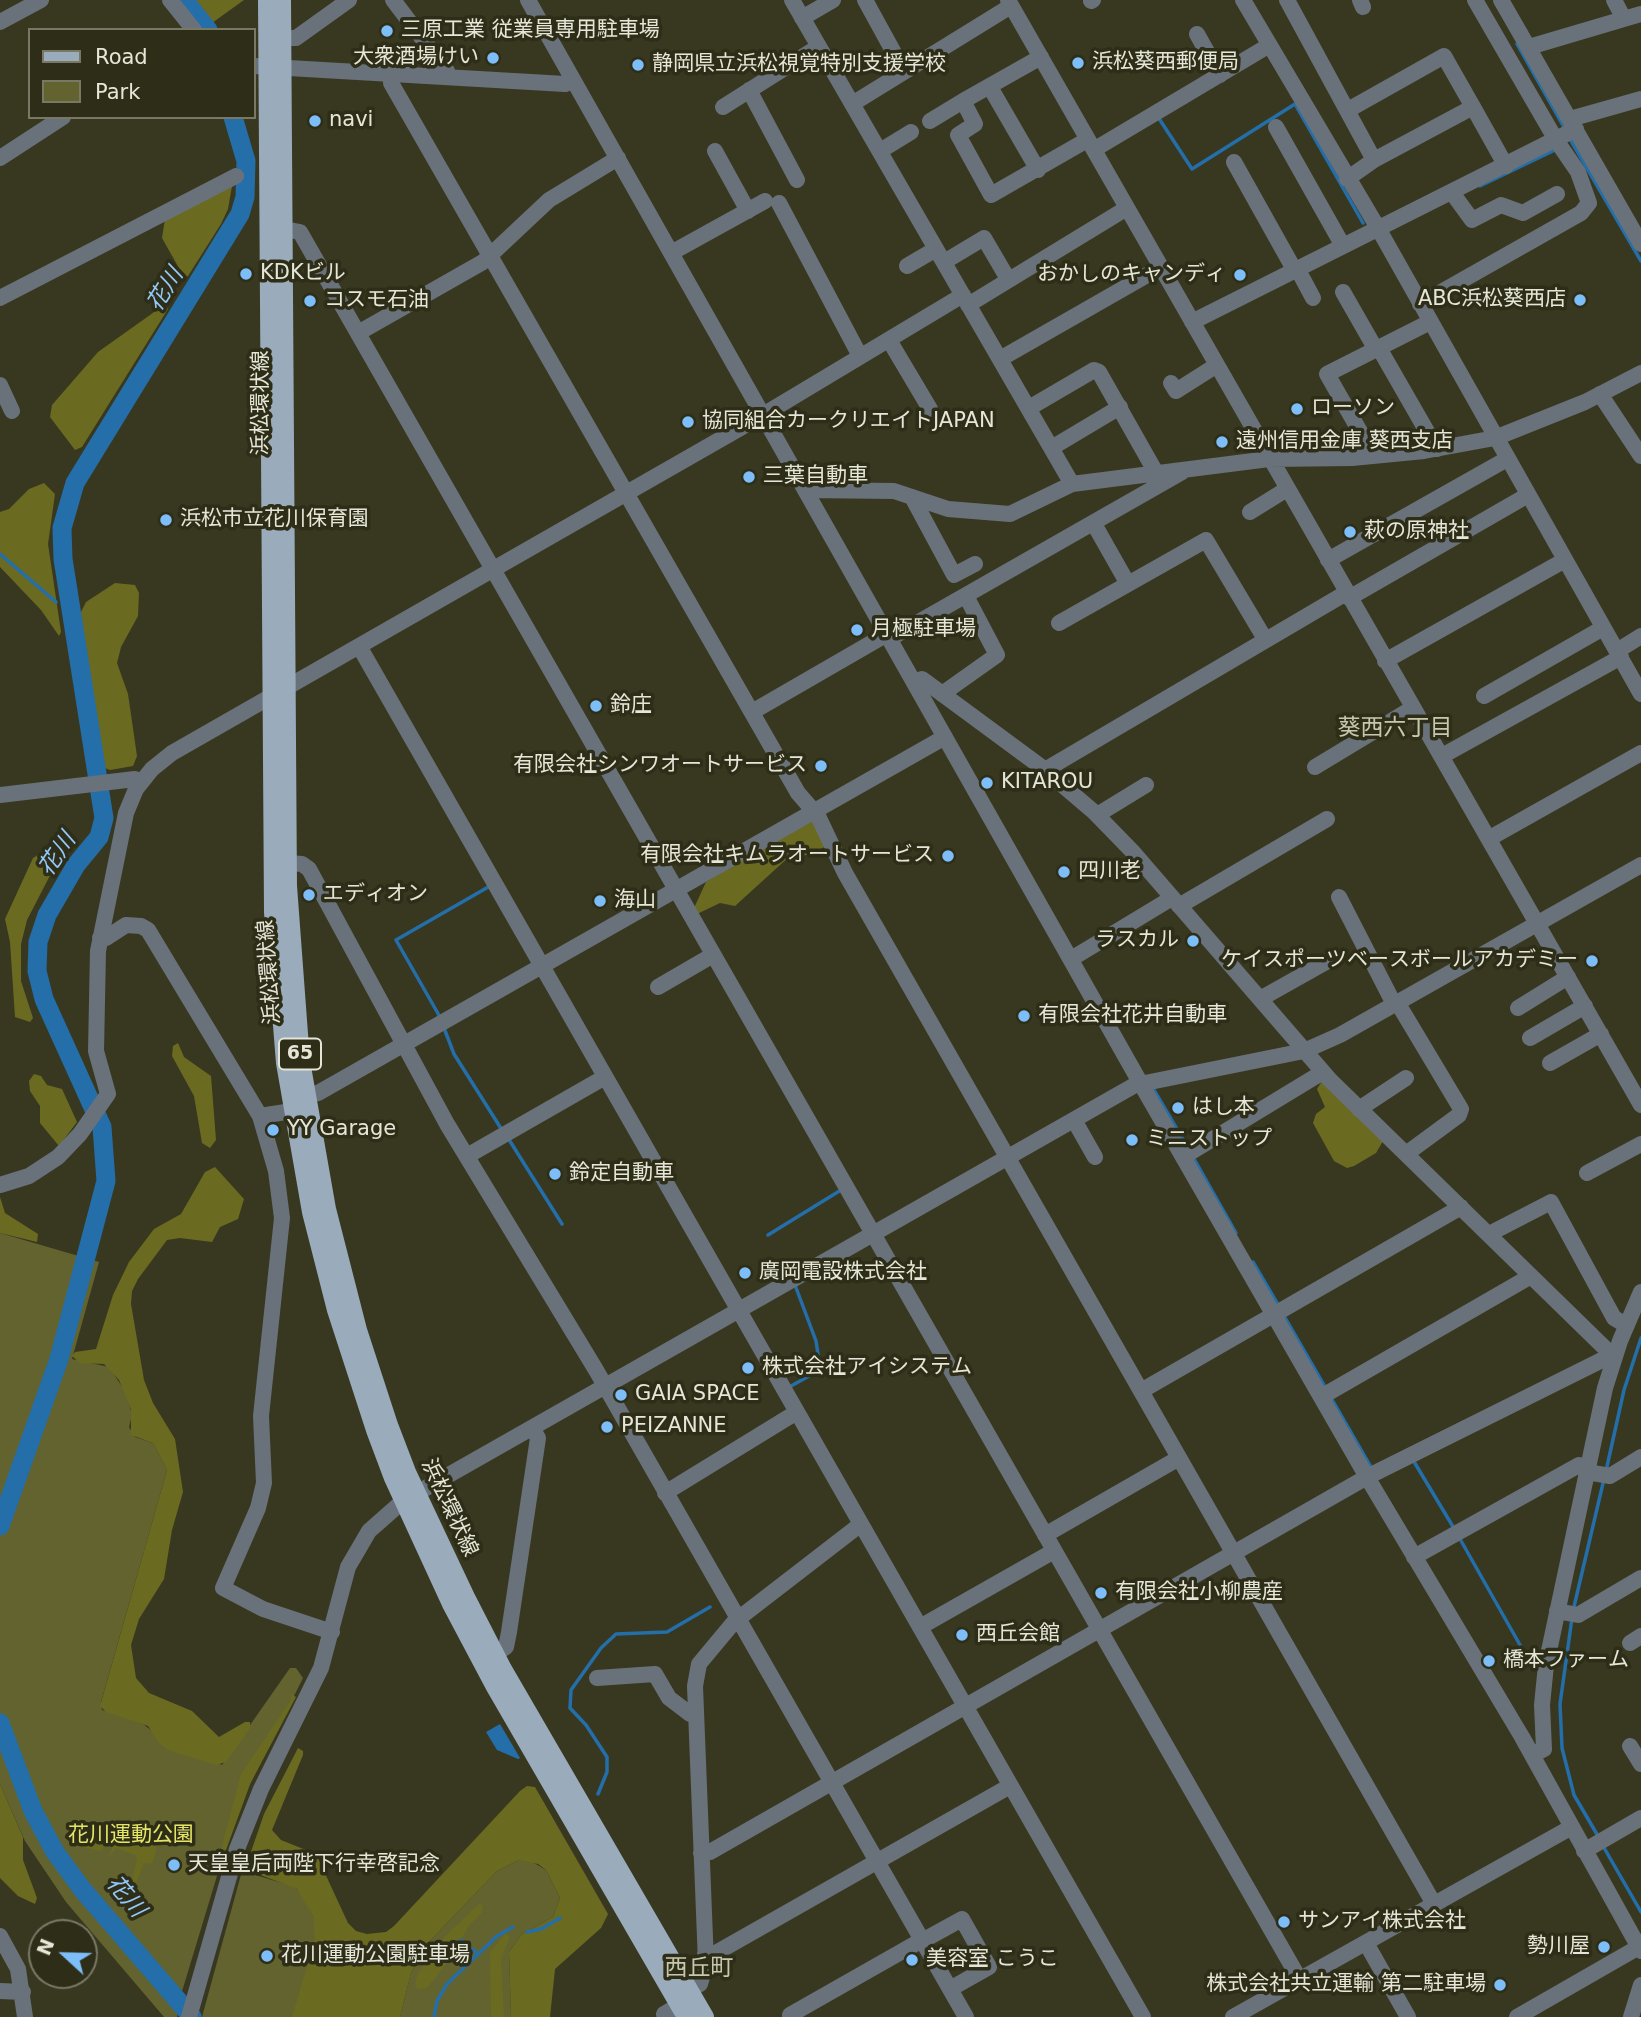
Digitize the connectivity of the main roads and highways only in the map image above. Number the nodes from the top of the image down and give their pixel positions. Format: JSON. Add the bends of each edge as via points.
{"nodes":[{"id":1,"x":267,"y":0,"type":"edge"},
{"id":2,"x":282,"y":0,"type":"edge"},
{"id":3,"x":268,"y":66,"type":"edge"},
{"id":4,"x":279,"y":692,"type":"junction"},
{"id":5,"x":410,"y":1497,"type":"junction"},
{"id":6,"x":680,"y":2007,"type":"edge"},
{"id":7,"x":705,"y":2017,"type":"edge"}],
"edges":[{"from":1,"to":3,"type":"main road","name":"浜松環状線","number":"65"},
{"from":2,"to":3,"type":"main road","name":"浜松環状線","number":"65","via":[[283,38]]},
{"from":3,"to":4,"type":"main road","name":"浜松環状線","number":"65"},
{"from":3,"to":4,"type":"main road","name":"浜松環状線","number":"65","via":[[284,229]]},
{"from":4,"to":5,"type":"main road","name":"浜松環状線","number":"65","via":[[293,986],[306,1095],[351,1306]]},
{"from":4,"to":5,"type":"main road","name":"浜松環状線","number":"65","via":[[274,937],[292,1111],[336,1310],[374,1430]]},
{"from":5,"to":6,"type":"main road","name":"浜松環状線","number":"65"},
{"from":5,"to":6,"type":"main road","name":"浜松環状線","number":"65","via":[[489,1677]]},
{"from":6,"to":7,"type":"main road","name":"浜松環状線","number":"65"}]}
